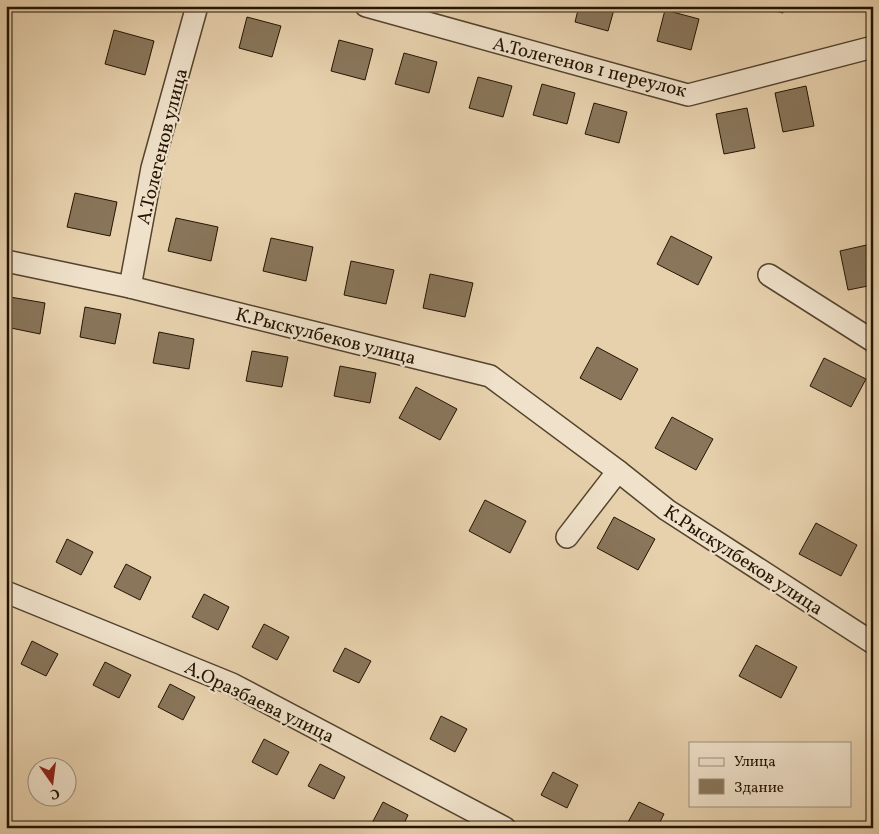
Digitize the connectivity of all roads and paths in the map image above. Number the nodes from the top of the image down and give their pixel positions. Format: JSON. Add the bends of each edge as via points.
{"nodes":[{"id":1,"x":197,"y":6,"type":"edge"},
{"id":2,"x":366,"y":6,"type":"edge"},
{"id":3,"x":873,"y":47,"type":"edge"},
{"id":4,"x":6,"y":260,"type":"edge"},
{"id":5,"x":769,"y":275,"type":"dead end"},
{"id":6,"x":130,"y":287,"type":"junction"},
{"id":7,"x":873,"y":342,"type":"edge"},
{"id":8,"x":618,"y":471,"type":"junction"},
{"id":9,"x":567,"y":537,"type":"dead end"},
{"id":10,"x":6,"y":592,"type":"edge"},
{"id":11,"x":873,"y":643,"type":"edge"},
{"id":12,"x":505,"y":828,"type":"edge"}],
"edges":[{"from":1,"to":6,"type":"street","name":"А.Толегенов улица","via":[[152,168]]},
{"from":2,"to":3,"type":"street","name":"А.Толегенов 1 переулок","via":[[688,95]]},
{"from":4,"to":6,"type":"street","name":"К.Рыскулбеков улица"},
{"from":5,"to":7,"type":"street"},
{"from":6,"to":8,"type":"street","name":"К.Рыскулбеков улица","via":[[490,376]]},
{"from":8,"to":9,"type":"street"},
{"from":8,"to":11,"type":"street","name":"К.Рыскулбеков улица","via":[[667,510]]},
{"from":10,"to":12,"type":"street","name":"А.Оразбаева улица","via":[[232,684]]}]}
